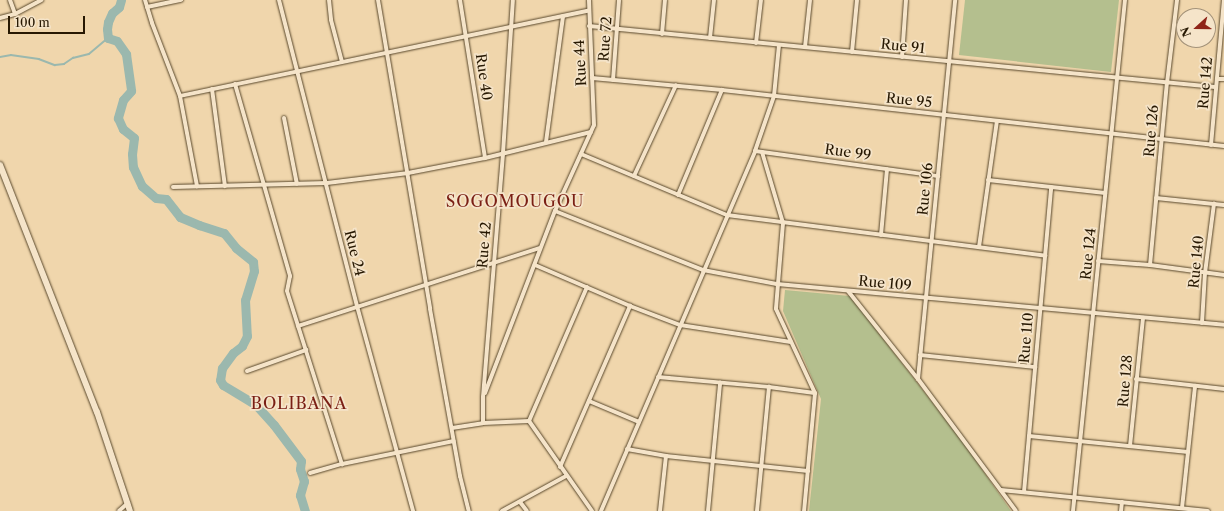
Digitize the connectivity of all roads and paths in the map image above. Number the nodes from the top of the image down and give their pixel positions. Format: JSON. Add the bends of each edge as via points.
{"nodes":[{"id":1,"x":10,"y":0,"type":"edge"},
{"id":2,"x":41,"y":0,"type":"edge"},
{"id":3,"x":145,"y":0,"type":"edge"},
{"id":4,"x":181,"y":0,"type":"edge"},
{"id":5,"x":279,"y":0,"type":"edge"},
{"id":6,"x":329,"y":0,"type":"edge"},
{"id":7,"x":378,"y":0,"type":"edge"},
{"id":8,"x":460,"y":0,"type":"edge"},
{"id":9,"x":513,"y":0,"type":"edge"},
{"id":10,"x":589,"y":0,"type":"edge"},
{"id":11,"x":618,"y":0,"type":"edge"},
{"id":12,"x":665,"y":0,"type":"edge"},
{"id":13,"x":714,"y":0,"type":"edge"},
{"id":14,"x":761,"y":0,"type":"edge"},
{"id":15,"x":810,"y":0,"type":"edge"},
{"id":16,"x":857,"y":0,"type":"edge"},
{"id":17,"x":906,"y":0,"type":"edge"},
{"id":18,"x":955,"y":0,"type":"edge"},
{"id":19,"x":1125,"y":0,"type":"edge"},
{"id":20,"x":1177,"y":0,"type":"edge"},
{"id":21,"x":1224,"y":0,"type":"edge"},
{"id":22,"x":147,"y":7,"type":"junction"},
{"id":23,"x":588,"y":11,"type":"junction"},
{"id":24,"x":15,"y":14,"type":"junction"},
{"id":25,"x":563,"y":16,"type":"junction"},
{"id":26,"x":0,"y":18,"type":"edge"},
{"id":27,"x":589,"y":26,"type":"junction"},
{"id":28,"x":512,"y":27,"type":"junction"},
{"id":29,"x":616,"y":29,"type":"junction"},
{"id":30,"x":662,"y":34,"type":"junction"},
{"id":31,"x":467,"y":36,"type":"junction"},
{"id":32,"x":710,"y":38,"type":"junction"},
{"id":33,"x":756,"y":43,"type":"junction"},
{"id":34,"x":779,"y":45,"type":"junction"},
{"id":35,"x":805,"y":47,"type":"junction"},
{"id":36,"x":852,"y":52,"type":"junction"},
{"id":37,"x":388,"y":53,"type":"junction"},
{"id":38,"x":902,"y":57,"type":"junction"},
{"id":39,"x":949,"y":61,"type":"junction"},
{"id":40,"x":342,"y":62,"type":"junction"},
{"id":41,"x":296,"y":72,"type":"junction"},
{"id":42,"x":592,"y":78,"type":"junction"},
{"id":43,"x":1116,"y":78,"type":"junction"},
{"id":44,"x":1217,"y":79,"type":"junction"},
{"id":45,"x":1224,"y":79,"type":"edge"},
{"id":46,"x":613,"y":80,"type":"junction"},
{"id":47,"x":1167,"y":82,"type":"junction"},
{"id":48,"x":235,"y":84,"type":"junction"},
{"id":49,"x":676,"y":85,"type":"junction"},
{"id":50,"x":1216,"y":87,"type":"junction"},
{"id":51,"x":212,"y":89,"type":"junction"},
{"id":52,"x":722,"y":90,"type":"junction"},
{"id":53,"x":180,"y":96,"type":"junction"},
{"id":54,"x":774,"y":96,"type":"junction"},
{"id":55,"x":944,"y":115,"type":"junction"},
{"id":56,"x":284,"y":118,"type":"dead end"},
{"id":57,"x":997,"y":121,"type":"junction"},
{"id":58,"x":594,"y":124,"type":"joint"},
{"id":59,"x":591,"y":132,"type":"junction"},
{"id":60,"x":1111,"y":133,"type":"junction"},
{"id":61,"x":1162,"y":139,"type":"junction"},
{"id":62,"x":546,"y":142,"type":"junction"},
{"id":63,"x":1211,"y":145,"type":"junction"},
{"id":64,"x":1224,"y":146,"type":"edge"},
{"id":65,"x":755,"y":151,"type":"junction"},
{"id":66,"x":762,"y":152,"type":"junction"},
{"id":67,"x":503,"y":153,"type":"junction"},
{"id":68,"x":581,"y":154,"type":"junction"},
{"id":69,"x":485,"y":158,"type":"junction"},
{"id":70,"x":0,"y":167,"type":"edge"},
{"id":71,"x":887,"y":169,"type":"junction"},
{"id":72,"x":408,"y":173,"type":"junction"},
{"id":73,"x":634,"y":176,"type":"junction"},
{"id":74,"x":938,"y":176,"type":"junction"},
{"id":75,"x":988,"y":180,"type":"junction"},
{"id":76,"x":327,"y":183,"type":"junction"},
{"id":77,"x":297,"y":184,"type":"junction"},
{"id":78,"x":198,"y":186,"type":"junction"},
{"id":79,"x":225,"y":186,"type":"junction"},
{"id":80,"x":264,"y":186,"type":"junction"},
{"id":81,"x":173,"y":187,"type":"dead end"},
{"id":82,"x":1051,"y":187,"type":"junction"},
{"id":83,"x":1105,"y":193,"type":"junction"},
{"id":84,"x":678,"y":195,"type":"junction"},
{"id":85,"x":1156,"y":198,"type":"junction"},
{"id":86,"x":1214,"y":204,"type":"junction"},
{"id":87,"x":1224,"y":205,"type":"edge"},
{"id":88,"x":555,"y":211,"type":"junction"},
{"id":89,"x":727,"y":215,"type":"junction"},
{"id":90,"x":783,"y":223,"type":"junction"},
{"id":91,"x":881,"y":235,"type":"junction"},
{"id":92,"x":931,"y":242,"type":"junction"},
{"id":93,"x":540,"y":248,"type":"junction"},
{"id":94,"x":979,"y":248,"type":"junction"},
{"id":95,"x":1045,"y":256,"type":"junction"},
{"id":96,"x":1098,"y":261,"type":"junction"},
{"id":97,"x":493,"y":264,"type":"junction"},
{"id":98,"x":535,"y":265,"type":"junction"},
{"id":99,"x":1150,"y":265,"type":"junction"},
{"id":100,"x":703,"y":270,"type":"junction"},
{"id":101,"x":1205,"y":273,"type":"junction"},
{"id":102,"x":1224,"y":275,"type":"edge"},
{"id":103,"x":426,"y":284,"type":"junction"},
{"id":104,"x":777,"y":284,"type":"junction"},
{"id":105,"x":587,"y":287,"type":"junction"},
{"id":106,"x":848,"y":291,"type":"junction"},
{"id":107,"x":926,"y":298,"type":"junction"},
{"id":108,"x":357,"y":306,"type":"junction"},
{"id":109,"x":630,"y":306,"type":"junction"},
{"id":110,"x":1040,"y":308,"type":"junction"},
{"id":111,"x":1093,"y":313,"type":"junction"},
{"id":112,"x":1143,"y":318,"type":"junction"},
{"id":113,"x":1202,"y":324,"type":"junction"},
{"id":114,"x":680,"y":325,"type":"junction"},
{"id":115,"x":1224,"y":325,"type":"edge"},
{"id":116,"x":298,"y":326,"type":"junction"},
{"id":117,"x":791,"y":342,"type":"junction"},
{"id":118,"x":306,"y":350,"type":"junction"},
{"id":119,"x":920,"y":355,"type":"junction"},
{"id":120,"x":1035,"y":367,"type":"junction"},
{"id":121,"x":247,"y":371,"type":"dead end"},
{"id":122,"x":658,"y":377,"type":"junction"},
{"id":123,"x":918,"y":379,"type":"junction"},
{"id":124,"x":1136,"y":379,"type":"junction"},
{"id":125,"x":720,"y":383,"type":"junction"},
{"id":126,"x":1195,"y":386,"type":"junction"},
{"id":127,"x":769,"y":387,"type":"junction"},
{"id":128,"x":1224,"y":389,"type":"edge"},
{"id":129,"x":815,"y":393,"type":"junction"},
{"id":130,"x":484,"y":397,"type":"junction"},
{"id":131,"x":589,"y":401,"type":"junction"},
{"id":132,"x":529,"y":421,"type":"junction"},
{"id":133,"x":638,"y":422,"type":"junction"},
{"id":134,"x":483,"y":423,"type":"junction"},
{"id":135,"x":452,"y":428,"type":"junction"},
{"id":136,"x":1029,"y":436,"type":"junction"},
{"id":137,"x":1080,"y":441,"type":"junction"},
{"id":138,"x":454,"y":442,"type":"junction"},
{"id":139,"x":1130,"y":446,"type":"junction"},
{"id":140,"x":627,"y":448,"type":"junction"},
{"id":141,"x":1188,"y":452,"type":"junction"},
{"id":142,"x":398,"y":453,"type":"junction"},
{"id":143,"x":666,"y":456,"type":"junction"},
{"id":144,"x":713,"y":461,"type":"junction"},
{"id":145,"x":342,"y":464,"type":"junction"},
{"id":146,"x":761,"y":466,"type":"junction"},
{"id":147,"x":560,"y":467,"type":"junction"},
{"id":148,"x":808,"y":471,"type":"junction"},
{"id":149,"x":310,"y":473,"type":"dead end"},
{"id":150,"x":566,"y":476,"type":"junction"},
{"id":151,"x":1002,"y":490,"type":"junction"},
{"id":152,"x":1024,"y":492,"type":"junction"},
{"id":153,"x":1074,"y":497,"type":"junction"},
{"id":154,"x":520,"y":502,"type":"junction"},
{"id":155,"x":1122,"y":502,"type":"junction"},
{"id":156,"x":128,"y":503,"type":"junction"},
{"id":157,"x":1182,"y":508,"type":"junction"},
{"id":158,"x":119,"y":511,"type":"edge"},
{"id":159,"x":130,"y":511,"type":"edge"},
{"id":160,"x":412,"y":511,"type":"edge"},
{"id":161,"x":469,"y":511,"type":"edge"},
{"id":162,"x":502,"y":511,"type":"edge"},
{"id":163,"x":527,"y":511,"type":"edge"},
{"id":164,"x":592,"y":511,"type":"edge"},
{"id":165,"x":600,"y":511,"type":"edge"},
{"id":166,"x":660,"y":511,"type":"edge"},
{"id":167,"x":708,"y":511,"type":"edge"},
{"id":168,"x":757,"y":511,"type":"edge"},
{"id":169,"x":804,"y":511,"type":"edge"},
{"id":170,"x":1016,"y":511,"type":"edge"},
{"id":171,"x":1073,"y":511,"type":"edge"},
{"id":172,"x":1121,"y":511,"type":"edge"},
{"id":173,"x":1208,"y":511,"type":"edge"}],
"edges":[{"from":1,"to":24,"type":"street"},
{"from":2,"to":24,"type":"street"},
{"from":3,"to":22,"type":"street"},
{"from":4,"to":22,"type":"street"},
{"from":5,"to":41,"type":"street","name":"Rue 24"},
{"from":6,"to":40,"type":"street","via":[[331,20]]},
{"from":7,"to":37,"type":"street"},
{"from":8,"to":31,"type":"street","name":"Rue 40"},
{"from":9,"to":28,"type":"street","name":"Rue 42"},
{"from":10,"to":23,"type":"street","name":"Rue 44"},
{"from":11,"to":29,"type":"street","name":"Rue 72"},
{"from":12,"to":30,"type":"street"},
{"from":13,"to":32,"type":"street"},
{"from":14,"to":33,"type":"street"},
{"from":15,"to":35,"type":"street"},
{"from":16,"to":36,"type":"street"},
{"from":17,"to":38,"type":"street"},
{"from":18,"to":39,"type":"street","name":"Rue 106"},
{"from":19,"to":43,"type":"street","name":"Rue 124"},
{"from":20,"to":47,"type":"street","name":"Rue 126"},
{"from":21,"to":44,"type":"street","name":"Rue 142"},
{"from":22,"to":53,"type":"street"},
{"from":23,"to":25,"type":"street"},
{"from":23,"to":27,"type":"street","name":"Rue 44"},
{"from":24,"to":26,"type":"street"},
{"from":25,"to":28,"type":"street"},
{"from":25,"to":62,"type":"street"},
{"from":27,"to":29,"type":"street","name":"Rue 91"},
{"from":27,"to":42,"type":"street","name":"Rue 44"},
{"from":28,"to":31,"type":"street"},
{"from":28,"to":67,"type":"street","name":"Rue 42"},
{"from":29,"to":30,"type":"street","name":"Rue 91"},
{"from":29,"to":46,"type":"street","name":"Rue 72"},
{"from":30,"to":32,"type":"street","name":"Rue 91"},
{"from":31,"to":37,"type":"street"},
{"from":31,"to":69,"type":"street","name":"Rue 40"},
{"from":32,"to":33,"type":"street","name":"Rue 91"},
{"from":33,"to":34,"type":"street","name":"Rue 91"},
{"from":34,"to":35,"type":"street","name":"Rue 91"},
{"from":34,"to":54,"type":"street"},
{"from":35,"to":36,"type":"street","name":"Rue 91"},
{"from":36,"to":38,"type":"street","name":"Rue 91"},
{"from":37,"to":40,"type":"street"},
{"from":37,"to":72,"type":"street"},
{"from":38,"to":39,"type":"street","name":"Rue 91"},
{"from":39,"to":43,"type":"street","name":"Rue 91"},
{"from":39,"to":55,"type":"street","name":"Rue 106"},
{"from":40,"to":41,"type":"street"},
{"from":41,"to":48,"type":"street"},
{"from":41,"to":76,"type":"street","name":"Rue 24"},
{"from":42,"to":46,"type":"street","name":"Rue 95"},
{"from":42,"to":58,"type":"street","name":"Rue 44"},
{"from":43,"to":47,"type":"street","name":"Rue 91"},
{"from":43,"to":60,"type":"street","name":"Rue 124"},
{"from":44,"to":45,"type":"street"},
{"from":44,"to":50,"type":"street","name":"Rue 142"},
{"from":46,"to":49,"type":"street","name":"Rue 95"},
{"from":47,"to":50,"type":"street","name":"Rue 91"},
{"from":47,"to":61,"type":"street","name":"Rue 126"},
{"from":48,"to":51,"type":"street"},
{"from":48,"to":80,"type":"street"},
{"from":49,"to":52,"type":"street","name":"Rue 95"},
{"from":49,"to":73,"type":"street"},
{"from":50,"to":63,"type":"street","name":"Rue 142"},
{"from":51,"to":53,"type":"street"},
{"from":51,"to":79,"type":"street"},
{"from":52,"to":54,"type":"street","name":"Rue 95"},
{"from":52,"to":84,"type":"street"},
{"from":53,"to":78,"type":"street"},
{"from":54,"to":55,"type":"street","name":"Rue 95"},
{"from":54,"to":65,"type":"street"},
{"from":55,"to":57,"type":"street","name":"Rue 95"},
{"from":55,"to":74,"type":"street","name":"Rue 106"},
{"from":56,"to":77,"type":"street"},
{"from":57,"to":60,"type":"street","name":"Rue 95"},
{"from":57,"to":75,"type":"street"},
{"from":58,"to":59,"type":"street","name":"Rue 42"},
{"from":59,"to":62,"type":"street"},
{"from":59,"to":68,"type":"street","name":"Rue 42"},
{"from":60,"to":61,"type":"street","name":"Rue 95"},
{"from":60,"to":83,"type":"street","name":"Rue 124"},
{"from":61,"to":63,"type":"street","name":"Rue 95"},
{"from":61,"to":85,"type":"street","name":"Rue 126"},
{"from":62,"to":67,"type":"street"},
{"from":63,"to":64,"type":"street","name":"Rue 95"},
{"from":65,"to":66,"type":"street","name":"Rue 99"},
{"from":65,"to":89,"type":"street"},
{"from":66,"to":71,"type":"street","name":"Rue 99"},
{"from":66,"to":90,"type":"street"},
{"from":67,"to":69,"type":"street"},
{"from":67,"to":97,"type":"street","name":"Rue 42"},
{"from":68,"to":73,"type":"street"},
{"from":68,"to":88,"type":"street","name":"Rue 42"},
{"from":69,"to":72,"type":"street"},
{"from":70,"to":156,"type":"main road","via":[[97,412]]},
{"from":71,"to":74,"type":"street","name":"Rue 99"},
{"from":71,"to":91,"type":"street"},
{"from":72,"to":76,"type":"street"},
{"from":72,"to":103,"type":"street"},
{"from":73,"to":84,"type":"street"},
{"from":74,"to":92,"type":"street","name":"Rue 106"},
{"from":75,"to":82,"type":"street"},
{"from":75,"to":94,"type":"street"},
{"from":76,"to":77,"type":"street"},
{"from":76,"to":108,"type":"street","name":"Rue 24"},
{"from":77,"to":80,"type":"street"},
{"from":78,"to":79,"type":"street"},
{"from":78,"to":81,"type":"street"},
{"from":79,"to":80,"type":"street"},
{"from":80,"to":116,"type":"street","via":[[290,276],[287,291]]},
{"from":82,"to":83,"type":"street"},
{"from":82,"to":95,"type":"street","name":"Rue 110"},
{"from":83,"to":96,"type":"street","name":"Rue 124"},
{"from":84,"to":89,"type":"street"},
{"from":85,"to":86,"type":"street"},
{"from":85,"to":99,"type":"street","name":"Rue 126"},
{"from":86,"to":87,"type":"street"},
{"from":86,"to":101,"type":"street","name":"Rue 140"},
{"from":88,"to":93,"type":"street","name":"Rue 42"},
{"from":88,"to":100,"type":"street","name":"Rue 109"},
{"from":89,"to":90,"type":"street"},
{"from":89,"to":100,"type":"street"},
{"from":90,"to":91,"type":"street"},
{"from":90,"to":104,"type":"street"},
{"from":91,"to":92,"type":"street"},
{"from":92,"to":94,"type":"street"},
{"from":92,"to":107,"type":"street","name":"Rue 106"},
{"from":93,"to":97,"type":"street"},
{"from":93,"to":98,"type":"street","name":"Rue 42"},
{"from":94,"to":95,"type":"street"},
{"from":95,"to":110,"type":"street","name":"Rue 110"},
{"from":96,"to":99,"type":"street"},
{"from":96,"to":111,"type":"street","name":"Rue 124"},
{"from":97,"to":103,"type":"street"},
{"from":97,"to":130,"type":"street","name":"Rue 42"},
{"from":98,"to":105,"type":"street"},
{"from":98,"to":130,"type":"street","name":"Rue 42"},
{"from":99,"to":101,"type":"street"},
{"from":100,"to":104,"type":"street","name":"Rue 109"},
{"from":100,"to":114,"type":"street"},
{"from":101,"to":102,"type":"street"},
{"from":101,"to":113,"type":"street","name":"Rue 140"},
{"from":103,"to":108,"type":"street"},
{"from":103,"to":135,"type":"street"},
{"from":104,"to":106,"type":"street","name":"Rue 109"},
{"from":104,"to":117,"type":"street","via":[[776,309]]},
{"from":105,"to":109,"type":"street"},
{"from":105,"to":132,"type":"street"},
{"from":106,"to":107,"type":"street","name":"Rue 109"},
{"from":106,"to":123,"type":"street"},
{"from":107,"to":110,"type":"street","name":"Rue 109"},
{"from":107,"to":119,"type":"street","name":"Rue 106"},
{"from":108,"to":116,"type":"street"},
{"from":108,"to":142,"type":"street","name":"Rue 24"},
{"from":109,"to":114,"type":"street"},
{"from":109,"to":131,"type":"street"},
{"from":110,"to":111,"type":"street","name":"Rue 109"},
{"from":110,"to":120,"type":"street","name":"Rue 110"},
{"from":111,"to":112,"type":"street","name":"Rue 109"},
{"from":111,"to":137,"type":"street","name":"Rue 124"},
{"from":112,"to":113,"type":"street","name":"Rue 109"},
{"from":112,"to":124,"type":"street","name":"Rue 128"},
{"from":113,"to":115,"type":"street","name":"Rue 109"},
{"from":114,"to":117,"type":"street"},
{"from":114,"to":122,"type":"street"},
{"from":116,"to":118,"type":"street"},
{"from":117,"to":129,"type":"street"},
{"from":118,"to":121,"type":"street"},
{"from":118,"to":145,"type":"street"},
{"from":119,"to":120,"type":"street"},
{"from":119,"to":123,"type":"street","name":"Rue 106"},
{"from":120,"to":136,"type":"street","name":"Rue 110"},
{"from":122,"to":125,"type":"street"},
{"from":122,"to":133,"type":"street"},
{"from":123,"to":151,"type":"street"},
{"from":124,"to":126,"type":"street"},
{"from":124,"to":139,"type":"street","name":"Rue 128"},
{"from":125,"to":127,"type":"street"},
{"from":125,"to":144,"type":"street"},
{"from":126,"to":128,"type":"street"},
{"from":126,"to":141,"type":"street"},
{"from":127,"to":129,"type":"street"},
{"from":127,"to":146,"type":"street"},
{"from":129,"to":148,"type":"street"},
{"from":130,"to":134,"type":"street","name":"Rue 42"},
{"from":131,"to":133,"type":"street"},
{"from":131,"to":147,"type":"street"},
{"from":132,"to":134,"type":"street"},
{"from":132,"to":147,"type":"street"},
{"from":133,"to":140,"type":"street"},
{"from":134,"to":135,"type":"street"},
{"from":135,"to":138,"type":"street"},
{"from":136,"to":137,"type":"street"},
{"from":136,"to":152,"type":"street","name":"Rue 110"},
{"from":137,"to":139,"type":"street"},
{"from":137,"to":153,"type":"street","name":"Rue 124"},
{"from":138,"to":142,"type":"street"},
{"from":138,"to":161,"type":"street"},
{"from":139,"to":141,"type":"street"},
{"from":140,"to":143,"type":"street"},
{"from":140,"to":165,"type":"street"},
{"from":141,"to":157,"type":"street"},
{"from":142,"to":145,"type":"street"},
{"from":142,"to":160,"type":"street","name":"Rue 24"},
{"from":143,"to":144,"type":"street"},
{"from":143,"to":166,"type":"street"},
{"from":144,"to":146,"type":"street"},
{"from":144,"to":167,"type":"street"},
{"from":145,"to":149,"type":"street"},
{"from":146,"to":148,"type":"street"},
{"from":146,"to":168,"type":"street"},
{"from":147,"to":150,"type":"street"},
{"from":148,"to":169,"type":"street"},
{"from":150,"to":154,"type":"street"},
{"from":150,"to":164,"type":"street"},
{"from":151,"to":152,"type":"street"},
{"from":151,"to":170,"type":"street"},
{"from":152,"to":153,"type":"street"},
{"from":153,"to":155,"type":"street"},
{"from":153,"to":171,"type":"street","name":"Rue 124"},
{"from":154,"to":162,"type":"street"},
{"from":154,"to":163,"type":"street"},
{"from":155,"to":157,"type":"street"},
{"from":155,"to":172,"type":"street"},
{"from":156,"to":158,"type":"street"},
{"from":156,"to":159,"type":"main road"},
{"from":157,"to":173,"type":"street"}]}
